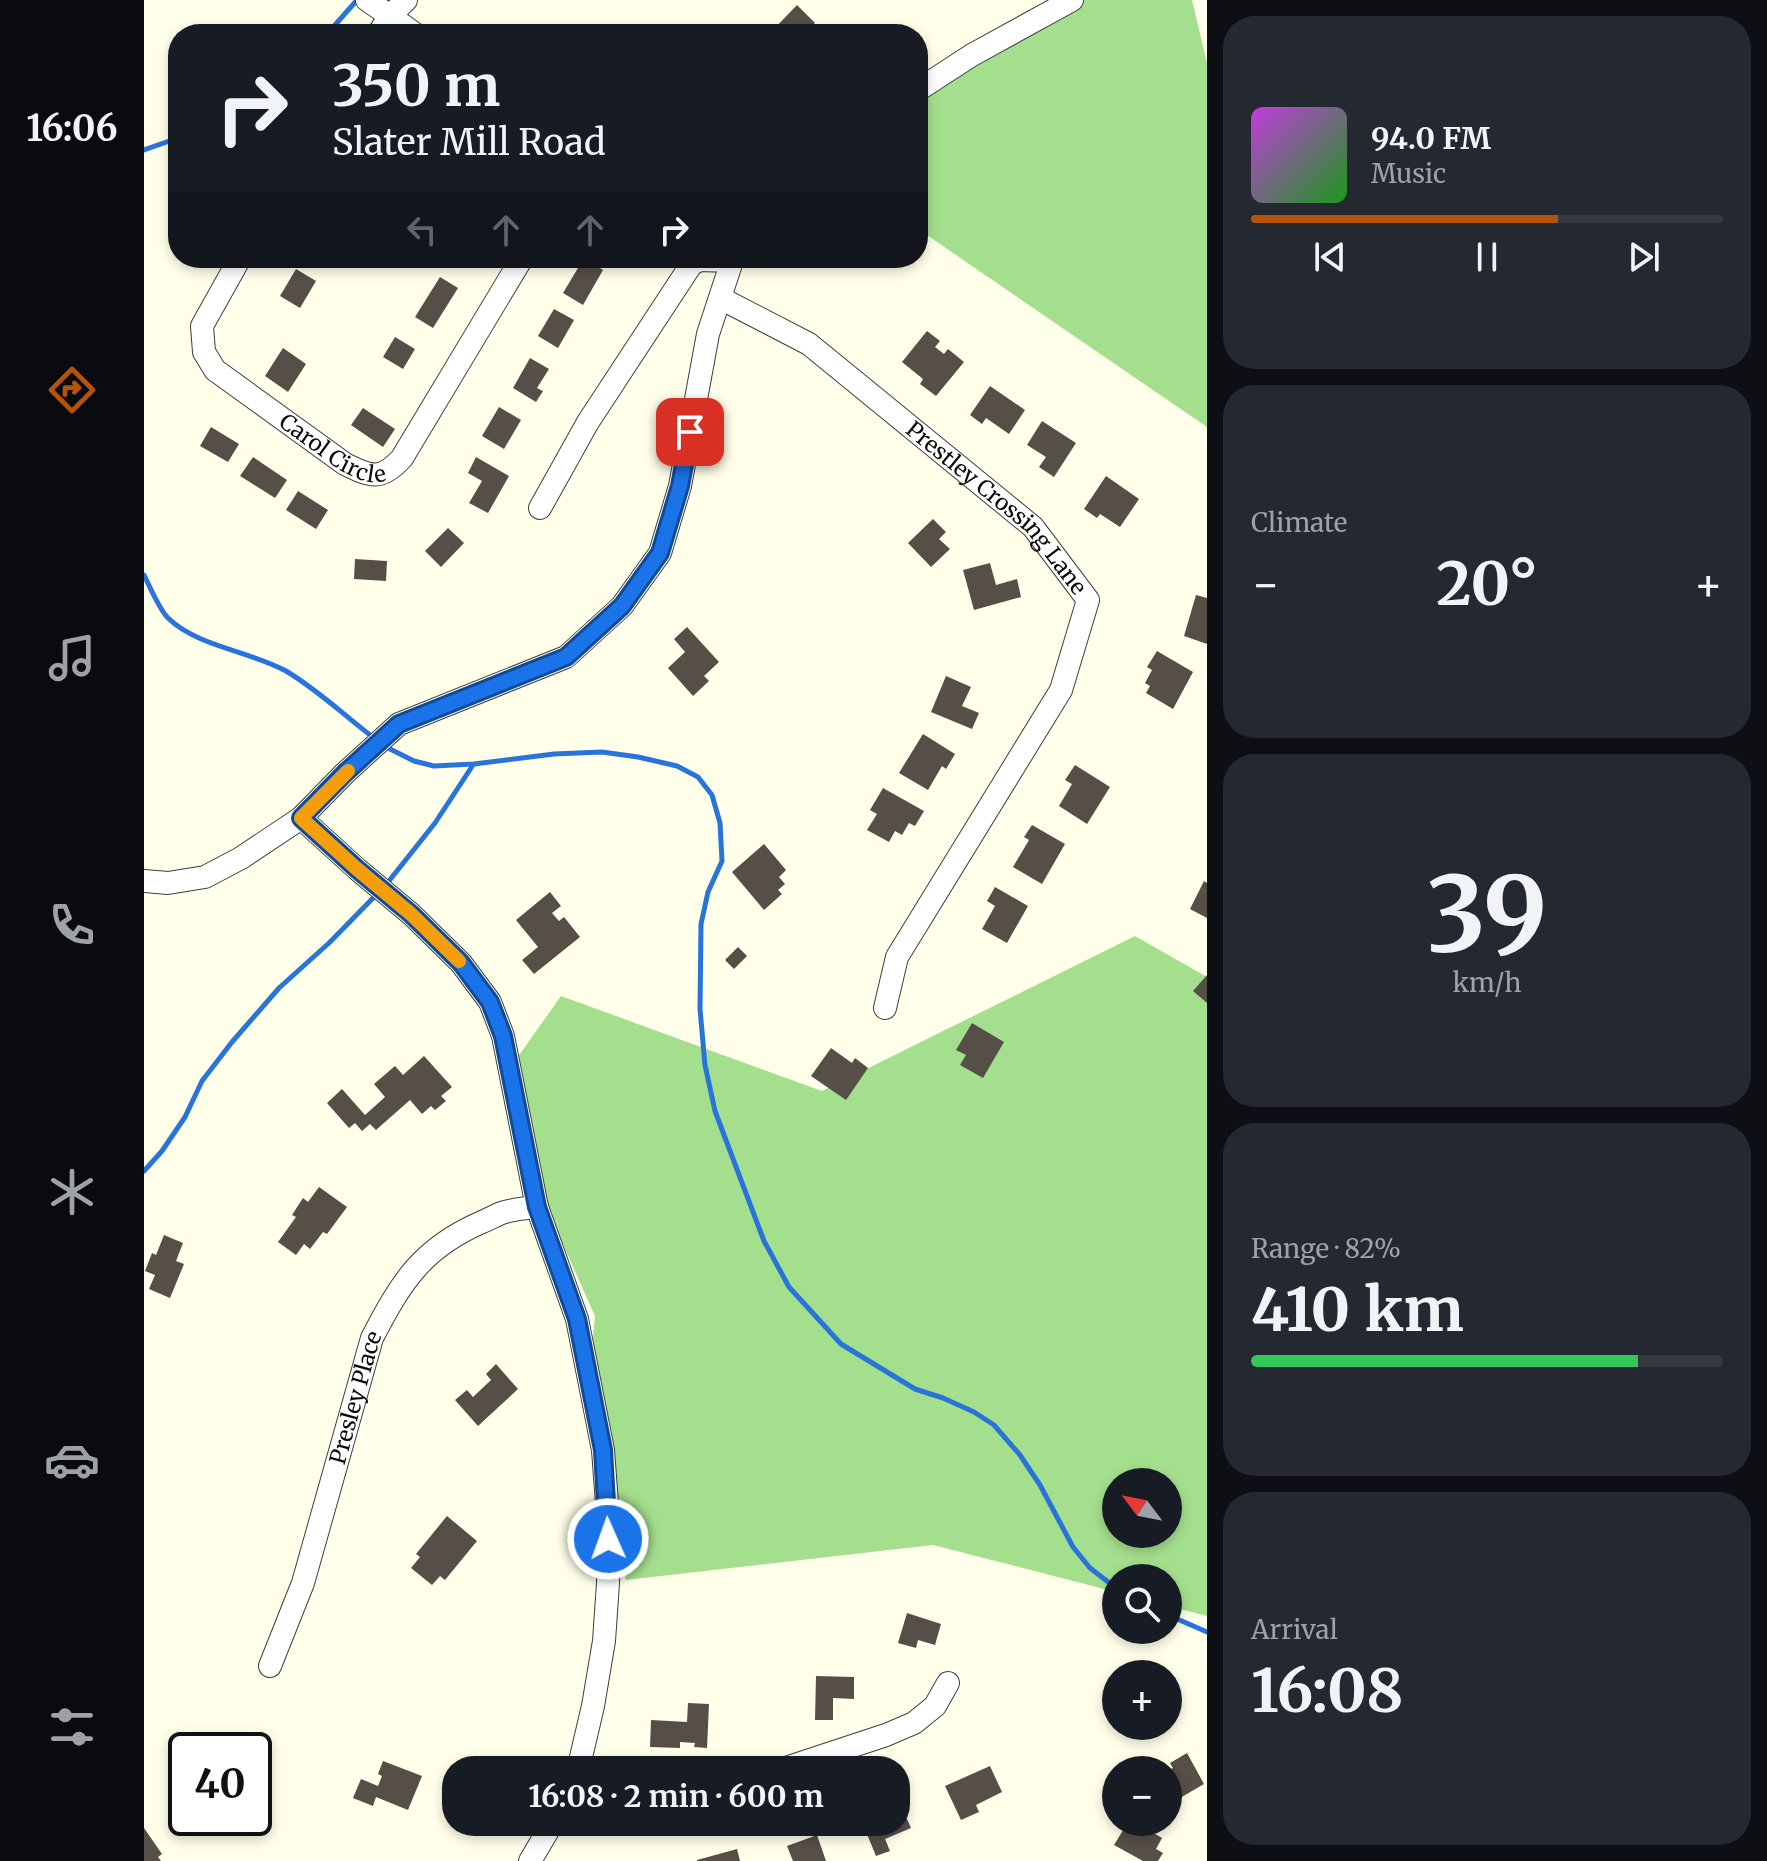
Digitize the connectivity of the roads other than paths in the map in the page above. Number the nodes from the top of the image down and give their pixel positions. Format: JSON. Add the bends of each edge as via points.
{"nodes":[{"id":1,"x":367,"y":0,"type":"edge"},
{"id":2,"x":1072,"y":0,"type":"edge"},
{"id":3,"x":391,"y":17,"type":"edge"},
{"id":4,"x":928,"y":84,"type":"edge"},
{"id":5,"x":234,"y":268,"type":"edge"},
{"id":6,"x":516,"y":268,"type":"edge"},
{"id":7,"x":689,"y":268,"type":"edge"},
{"id":8,"x":730,"y":268,"type":"edge"},
{"id":9,"x":720,"y":298,"type":"junction"},
{"id":10,"x":540,"y":508,"type":"dead end"},
{"id":11,"x":301,"y":818,"type":"junction"},
{"id":12,"x":144,"y":881,"type":"edge"},
{"id":13,"x":885,"y":1008,"type":"dead end"},
{"id":14,"x":537,"y":1207,"type":"junction"},
{"id":15,"x":270,"y":1666,"type":"dead end"},
{"id":16,"x":948,"y":1683,"type":"dead end"},
{"id":17,"x":581,"y":1756,"type":"edge"},
{"id":18,"x":822,"y":1756,"type":"edge"},
{"id":19,"x":545,"y":1836,"type":"edge"},
{"id":20,"x":530,"y":1861,"type":"edge"}],
"edges":[{"from":1,"to":3,"type":"street"},
{"from":2,"to":4,"type":"street"},
{"from":5,"to":6,"type":"street","name":"Carol Circle","via":[[202,326],[204,352],[215,370],[345,464],[376,475],[389,472],[402,458]]},
{"from":7,"to":10,"type":"street","via":[[588,422]]},
{"from":8,"to":9,"type":"street"},
{"from":9,"to":11,"type":"street","via":[[708,334],[680,486],[660,553],[622,606],[566,657],[399,724]]},
{"from":9,"to":13,"type":"street","name":"Prestley Crossing Lane","via":[[809,344],[1033,527],[1088,600],[1061,690],[897,957]]},
{"from":11,"to":12,"type":"street","via":[[205,877]]},
{"from":11,"to":14,"type":"street","via":[[411,914],[461,963],[490,1002],[503,1036]]},
{"from":14,"to":15,"type":"street","name":"Presley Place","via":[[504,1212],[446,1242],[426,1256],[388,1306],[372,1338],[303,1583]]},
{"from":14,"to":17,"type":"street","via":[[577,1319],[603,1450],[608,1583],[604,1641]]},
{"from":16,"to":18,"type":"street","via":[[935,1706],[914,1723]]},
{"from":19,"to":20,"type":"street"}]}
